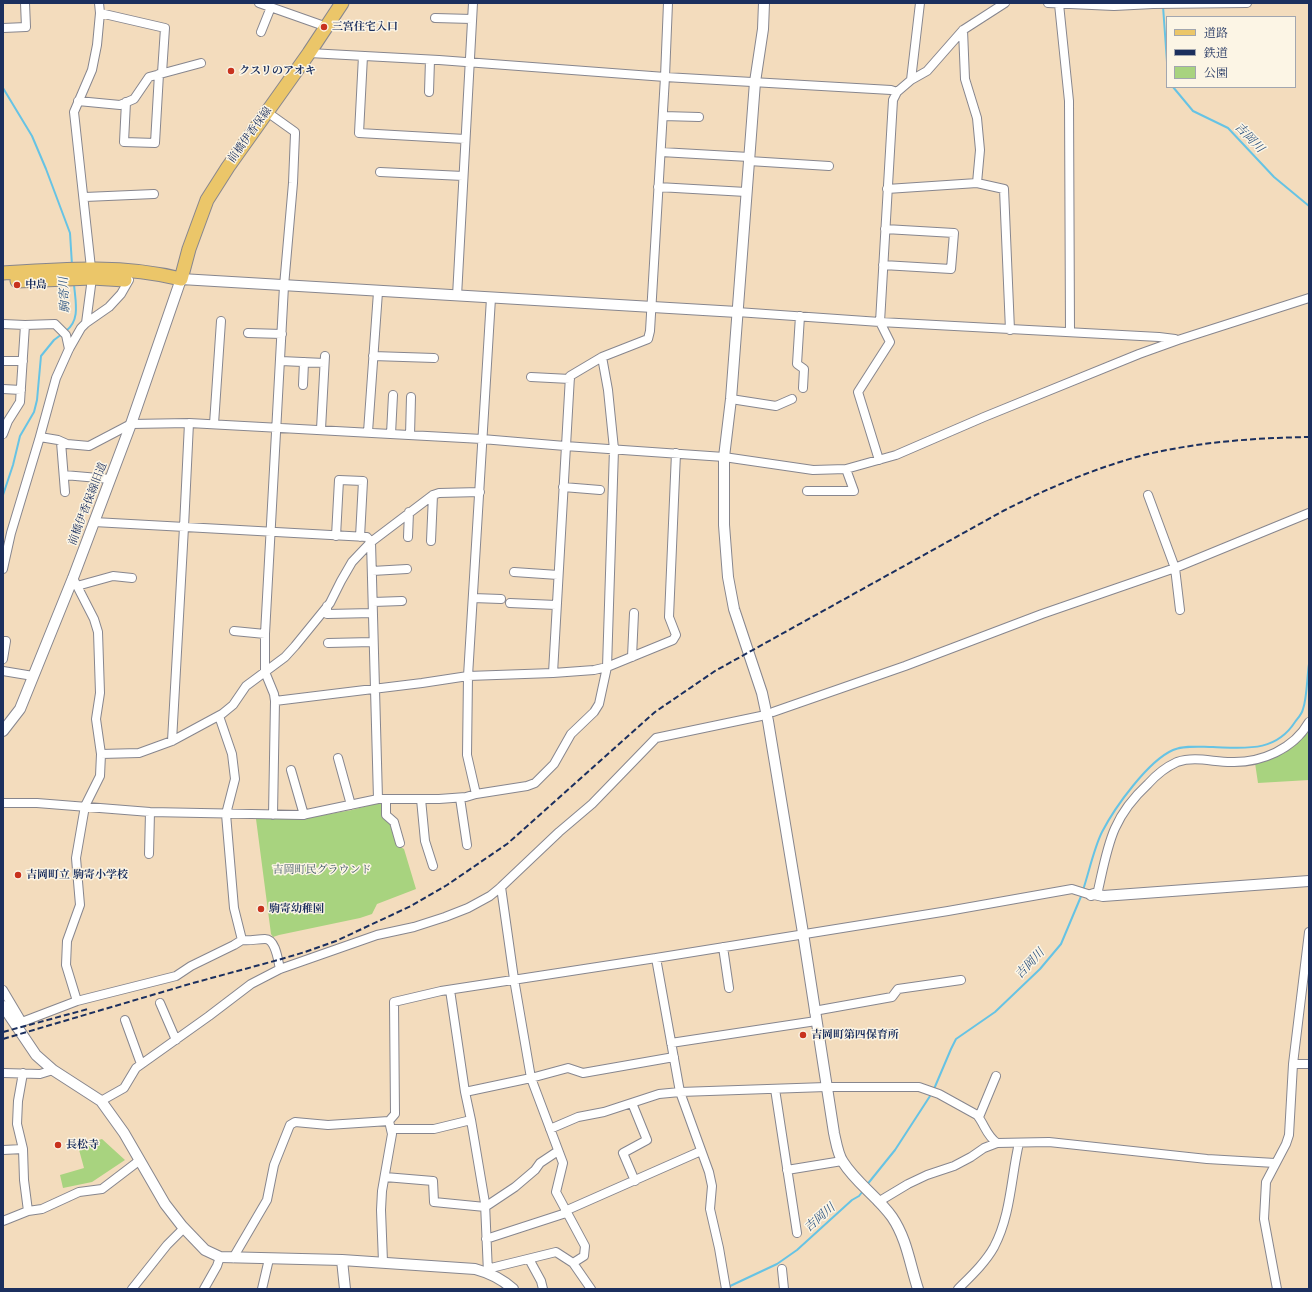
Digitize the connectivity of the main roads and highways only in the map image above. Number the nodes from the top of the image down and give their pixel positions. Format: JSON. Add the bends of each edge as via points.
{"nodes":[{"id":1,"x":342,"y":3,"type":"edge"},
{"id":2,"x":3,"y":272,"type":"edge"},
{"id":3,"x":92,"y":273,"type":"junction"},
{"id":4,"x":72,"y":274,"type":"junction"},
{"id":5,"x":180,"y":279,"type":"junction"},
{"id":6,"x":3,"y":281,"type":"edge"}],
"edges":[{"from":1,"to":5,"type":"main road","name":"前橋伊香保線","via":[[207,200]]},
{"from":2,"to":4,"type":"main road"},
{"from":3,"to":4,"type":"main road"},
{"from":3,"to":5,"type":"main road","via":[[129,280]]},
{"from":3,"to":5,"type":"main road","via":[[158,273]]},
{"from":4,"to":6,"type":"main road"}]}
